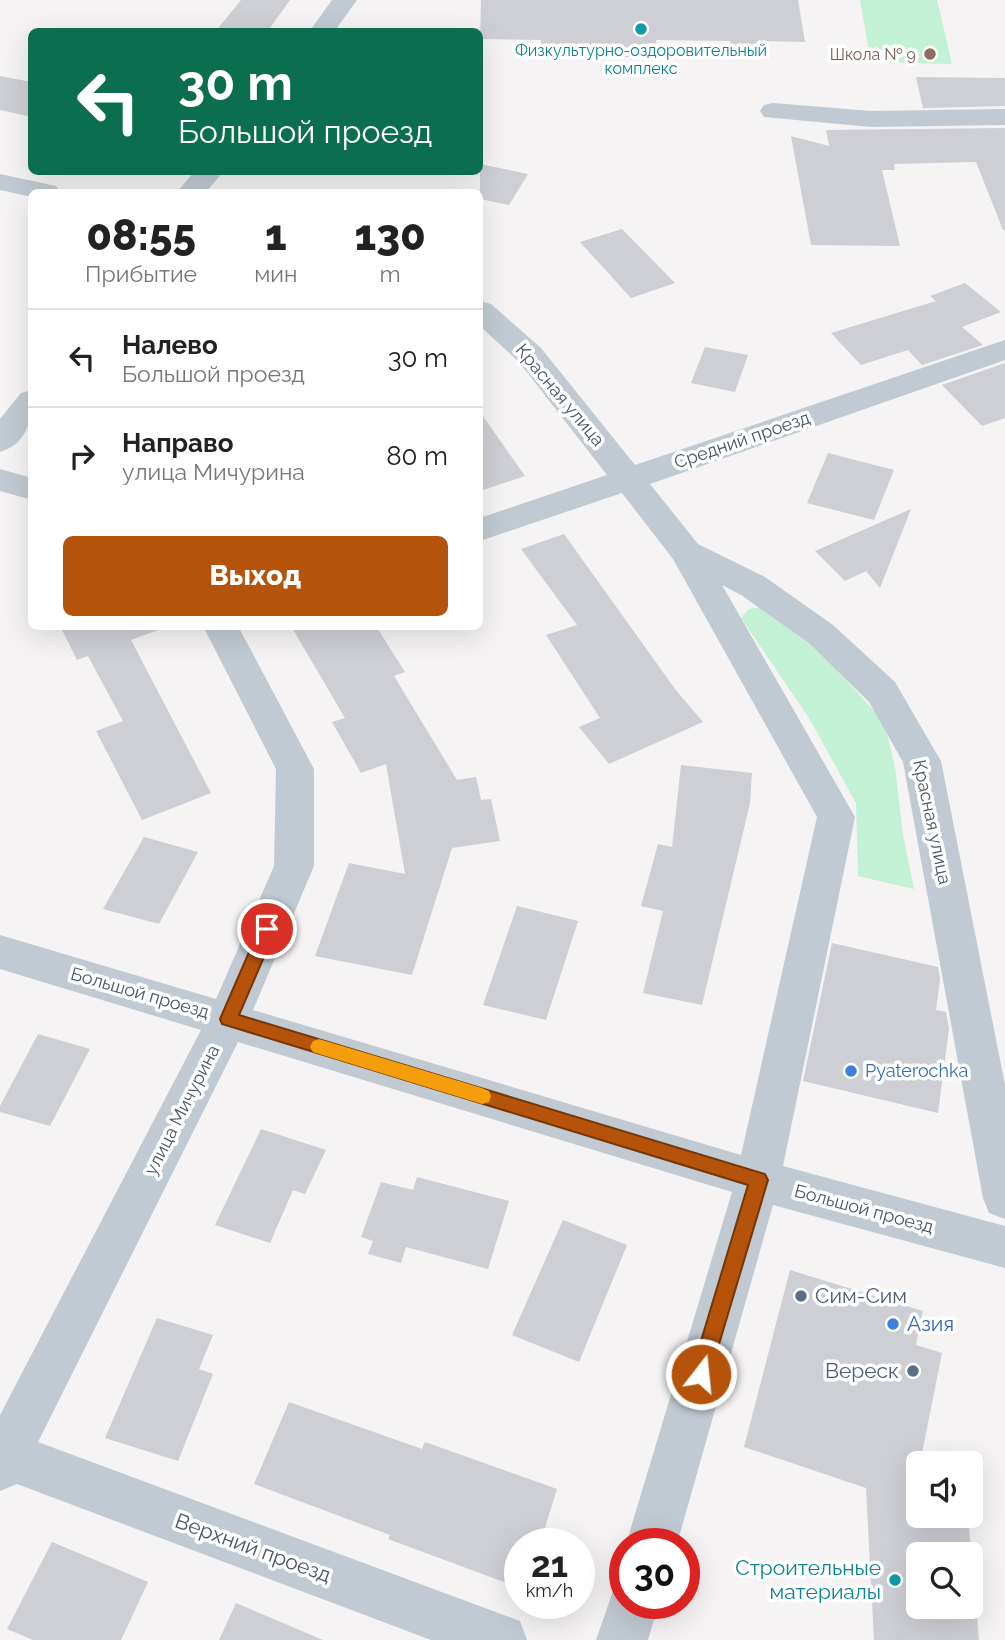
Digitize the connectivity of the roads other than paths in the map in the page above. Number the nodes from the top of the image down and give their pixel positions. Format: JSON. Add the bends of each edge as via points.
{"nodes":[{"id":1,"x":345,"y":0,"type":"edge"},
{"id":2,"x":324,"y":28,"type":"edge"},
{"id":3,"x":773,"y":111,"type":"dead end"},
{"id":4,"x":1005,"y":117,"type":"edge"},
{"id":5,"x":206,"y":175,"type":"edge"},
{"id":6,"x":0,"y":182,"type":"edge"},
{"id":7,"x":32,"y":189,"type":"edge"},
{"id":8,"x":194,"y":189,"type":"edge"},
{"id":9,"x":483,"y":313,"type":"edge"},
{"id":10,"x":1005,"y":350,"type":"edge"},
{"id":11,"x":28,"y":405,"type":"edge"},
{"id":12,"x":0,"y":441,"type":"edge"},
{"id":13,"x":629,"y":479,"type":"junction"},
{"id":14,"x":0,"y":480,"type":"edge"},
{"id":15,"x":28,"y":488,"type":"edge"},
{"id":16,"x":483,"y":529,"type":"edge"},
{"id":17,"x":686,"y":552,"type":"junction"},
{"id":18,"x":222,"y":630,"type":"edge"},
{"id":19,"x":0,"y":952,"type":"edge"},
{"id":20,"x":228,"y":1019,"type":"junction"},
{"id":21,"x":758,"y":1180,"type":"junction"},
{"id":22,"x":1005,"y":1198,"type":"edge"},
{"id":23,"x":1005,"y":1247,"type":"edge"},
{"id":24,"x":3,"y":1461,"type":"edge"},
{"id":25,"x":656,"y":1528,"type":"edge"},
{"id":26,"x":628,"y":1619,"type":"edge"},
{"id":27,"x":501,"y":1640,"type":"edge"},
{"id":28,"x":622,"y":1640,"type":"edge"}],
"edges":[{"from":1,"to":2,"type":"street"},
{"from":3,"to":4,"type":"street","via":[[870,119]]},
{"from":5,"to":8,"type":"street"},
{"from":6,"to":7,"type":"street"},
{"from":9,"to":13,"type":"street","name":"Красная улица","via":[[530,355]]},
{"from":10,"to":13,"type":"street","name":"Средний проезд"},
{"from":11,"to":12,"type":"street"},
{"from":13,"to":16,"type":"street","name":"Средний проезд"},
{"from":13,"to":17,"type":"street","name":"Красная улица"},
{"from":14,"to":15,"type":"street"},
{"from":17,"to":21,"type":"street","name":"Красная улица","via":[[836,817]]},
{"from":17,"to":22,"type":"street","name":"Красная улица","via":[[753,586],[821,634],[882,691],[922,761]]},
{"from":18,"to":20,"type":"street","name":"улица Мичурина","via":[[295,769],[294,866]]},
{"from":19,"to":20,"type":"street","name":"Большой проезд"},
{"from":20,"to":21,"type":"street","name":"Большой проезд"},
{"from":20,"to":24,"type":"street","name":"улица Мичурина"},
{"from":21,"to":23,"type":"street","name":"Большой проезд"},
{"from":21,"to":25,"type":"street","name":"Красная улица"},
{"from":24,"to":27,"type":"street","name":"Верхний проезд"},
{"from":26,"to":28,"type":"street"}]}
